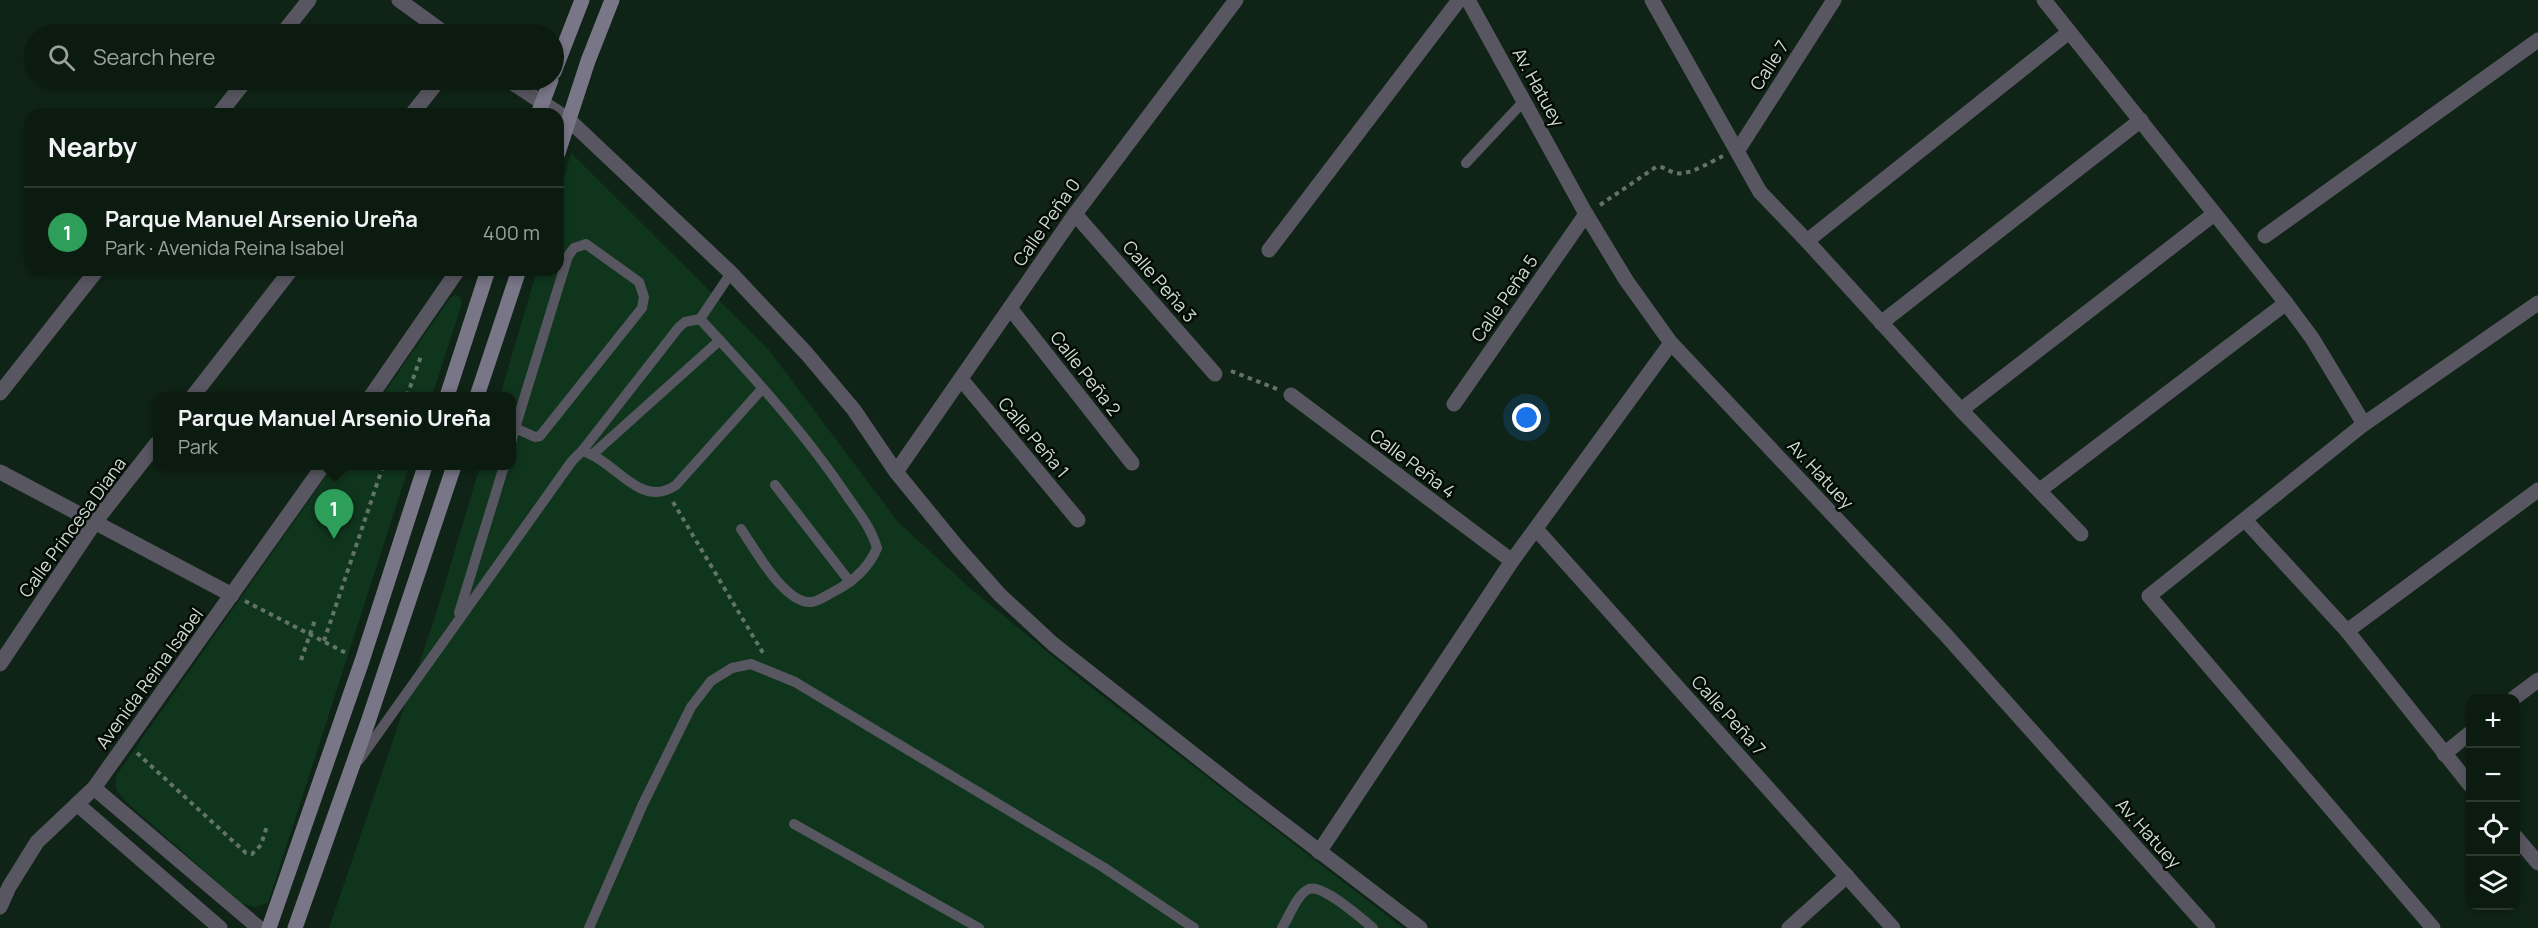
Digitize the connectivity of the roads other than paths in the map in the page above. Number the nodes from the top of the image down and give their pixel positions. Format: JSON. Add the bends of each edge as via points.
{"nodes":[{"id":1,"x":309,"y":0,"type":"edge"},
{"id":2,"x":399,"y":0,"type":"edge"},
{"id":3,"x":582,"y":0,"type":"edge"},
{"id":4,"x":612,"y":0,"type":"edge"},
{"id":5,"x":1236,"y":0,"type":"edge"},
{"id":6,"x":1459,"y":0,"type":"edge"},
{"id":7,"x":1468,"y":0,"type":"edge"},
{"id":8,"x":1834,"y":0,"type":"edge"},
{"id":9,"x":2044,"y":0,"type":"edge"},
{"id":10,"x":1659,"y":4,"type":"edge"},
{"id":11,"x":290,"y":24,"type":"edge"},
{"id":12,"x":433,"y":24,"type":"edge"},
{"id":13,"x":2069,"y":32,"type":"junction"},
{"id":14,"x":2538,"y":40,"type":"edge"},
{"id":15,"x":564,"y":46,"type":"edge"},
{"id":16,"x":238,"y":90,"type":"edge"},
{"id":17,"x":431,"y":90,"type":"edge"},
{"id":18,"x":519,"y":90,"type":"edge"},
{"id":19,"x":547,"y":90,"type":"edge"},
{"id":20,"x":1524,"y":101,"type":"junction"},
{"id":21,"x":224,"y":108,"type":"edge"},
{"id":22,"x":417,"y":108,"type":"edge"},
{"id":23,"x":539,"y":108,"type":"edge"},
{"id":24,"x":540,"y":108,"type":"edge"},
{"id":25,"x":564,"y":118,"type":"edge"},
{"id":26,"x":569,"y":120,"type":"junction"},
{"id":27,"x":2141,"y":120,"type":"junction"},
{"id":28,"x":564,"y":135,"type":"edge"},
{"id":29,"x":1737,"y":150,"type":"junction"},
{"id":30,"x":1466,"y":163,"type":"dead end"},
{"id":31,"x":1075,"y":214,"type":"junction"},
{"id":32,"x":1586,"y":214,"type":"junction"},
{"id":33,"x":2214,"y":214,"type":"junction"},
{"id":34,"x":2265,"y":236,"type":"dead end"},
{"id":35,"x":1808,"y":241,"type":"junction"},
{"id":36,"x":1269,"y":250,"type":"dead end"},
{"id":37,"x":564,"y":269,"type":"edge"},
{"id":38,"x":731,"y":273,"type":"junction"},
{"id":39,"x":92,"y":276,"type":"edge"},
{"id":40,"x":286,"y":276,"type":"edge"},
{"id":41,"x":454,"y":276,"type":"edge"},
{"id":42,"x":486,"y":276,"type":"edge"},
{"id":43,"x":517,"y":276,"type":"edge"},
{"id":44,"x":562,"y":276,"type":"edge"},
{"id":45,"x":2286,"y":303,"type":"junction"},
{"id":46,"x":2538,"y":303,"type":"edge"},
{"id":47,"x":1010,"y":308,"type":"junction"},
{"id":48,"x":700,"y":319,"type":"junction"},
{"id":49,"x":1881,"y":323,"type":"junction"},
{"id":50,"x":720,"y":340,"type":"junction"},
{"id":51,"x":1671,"y":343,"type":"junction"},
{"id":52,"x":1215,"y":374,"type":"road end"},
{"id":53,"x":961,"y":378,"type":"junction"},
{"id":54,"x":762,"y":389,"type":"junction"},
{"id":55,"x":196,"y":392,"type":"edge"},
{"id":56,"x":375,"y":392,"type":"edge"},
{"id":57,"x":448,"y":392,"type":"edge"},
{"id":58,"x":478,"y":392,"type":"edge"},
{"id":59,"x":0,"y":393,"type":"edge"},
{"id":60,"x":1291,"y":395,"type":"road end"},
{"id":61,"x":1454,"y":404,"type":"dead end"},
{"id":62,"x":1961,"y":410,"type":"junction"},
{"id":63,"x":2364,"y":424,"type":"junction"},
{"id":64,"x":516,"y":425,"type":"edge"},
{"id":65,"x":516,"y":428,"type":"edge"},
{"id":66,"x":153,"y":448,"type":"edge"},
{"id":67,"x":587,"y":453,"type":"junction"},
{"id":68,"x":1132,"y":463,"type":"dead end"},
{"id":69,"x":319,"y":470,"type":"edge"},
{"id":70,"x":423,"y":470,"type":"edge"},
{"id":71,"x":452,"y":470,"type":"edge"},
{"id":72,"x":502,"y":470,"type":"edge"},
{"id":73,"x":0,"y":472,"type":"edge"},
{"id":74,"x":896,"y":472,"type":"junction"},
{"id":75,"x":775,"y":485,"type":"dead end"},
{"id":76,"x":2040,"y":490,"type":"junction"},
{"id":77,"x":2538,"y":490,"type":"edge"},
{"id":78,"x":1078,"y":520,"type":"dead end"},
{"id":79,"x":2245,"y":520,"type":"junction"},
{"id":80,"x":95,"y":522,"type":"junction"},
{"id":81,"x":741,"y":529,"type":"dead end"},
{"id":82,"x":1536,"y":529,"type":"junction"},
{"id":83,"x":2081,"y":534,"type":"dead end"},
{"id":84,"x":1512,"y":561,"type":"junction"},
{"id":85,"x":850,"y":582,"type":"junction"},
{"id":86,"x":232,"y":594,"type":"junction"},
{"id":87,"x":456,"y":622,"type":"junction"},
{"id":88,"x":2347,"y":631,"type":"junction"},
{"id":89,"x":0,"y":664,"type":"edge"},
{"id":90,"x":2538,"y":680,"type":"edge"},
{"id":91,"x":2520,"y":694,"type":"edge"},
{"id":92,"x":2466,"y":736,"type":"edge"},
{"id":93,"x":2444,"y":754,"type":"junction"},
{"id":94,"x":349,"y":775,"type":"junction"},
{"id":95,"x":2466,"y":779,"type":"edge"},
{"id":96,"x":94,"y":788,"type":"junction"},
{"id":97,"x":77,"y":804,"type":"junction"},
{"id":98,"x":794,"y":824,"type":"dead end"},
{"id":99,"x":2520,"y":840,"type":"edge"},
{"id":100,"x":1319,"y":852,"type":"junction"},
{"id":101,"x":2535,"y":853,"type":"edge"},
{"id":102,"x":1847,"y":876,"type":"junction"},
{"id":103,"x":0,"y":907,"type":"edge"},
{"id":104,"x":220,"y":928,"type":"edge"},
{"id":105,"x":259,"y":928,"type":"edge"},
{"id":106,"x":270,"y":928,"type":"edge"},
{"id":107,"x":295,"y":928,"type":"edge"},
{"id":108,"x":589,"y":928,"type":"edge"},
{"id":109,"x":979,"y":928,"type":"edge"},
{"id":110,"x":1194,"y":928,"type":"edge"},
{"id":111,"x":1282,"y":928,"type":"edge"},
{"id":112,"x":1373,"y":928,"type":"edge"},
{"id":113,"x":1420,"y":928,"type":"edge"},
{"id":114,"x":1789,"y":928,"type":"edge"},
{"id":115,"x":1893,"y":928,"type":"edge"},
{"id":116,"x":2208,"y":928,"type":"edge"},
{"id":117,"x":2433,"y":928,"type":"edge"}],
"edges":[{"from":1,"to":11,"type":"street"},
{"from":2,"to":12,"type":"street"},
{"from":3,"to":15,"type":"main road"},
{"from":4,"to":26,"type":"main road"},
{"from":5,"to":31,"type":"street","name":"Calle Peña 0"},
{"from":6,"to":36,"type":"street"},
{"from":7,"to":20,"type":"street","name":"Av. Hatuey"},
{"from":8,"to":29,"type":"street","name":"Calle 7"},
{"from":9,"to":13,"type":"street"},
{"from":10,"to":29,"type":"street"},
{"from":13,"to":27,"type":"street"},
{"from":13,"to":35,"type":"street"},
{"from":14,"to":34,"type":"street"},
{"from":16,"to":21,"type":"street"},
{"from":17,"to":22,"type":"street"},
{"from":18,"to":23,"type":"street"},
{"from":19,"to":24,"type":"main road"},
{"from":20,"to":30,"type":"lane"},
{"from":20,"to":32,"type":"street","name":"Av. Hatuey"},
{"from":25,"to":26,"type":"street"},
{"from":26,"to":28,"type":"main road"},
{"from":26,"to":38,"type":"street"},
{"from":27,"to":33,"type":"street"},
{"from":27,"to":49,"type":"street"},
{"from":29,"to":35,"type":"street","via":[[1760,192]]},
{"from":31,"to":47,"type":"street","name":"Calle Peña 0"},
{"from":31,"to":52,"type":"street","name":"Calle Peña 3"},
{"from":32,"to":51,"type":"street","name":"Av. Hatuey"},
{"from":32,"to":61,"type":"street","name":"Calle Peña 5"},
{"from":33,"to":45,"type":"street"},
{"from":33,"to":62,"type":"street"},
{"from":35,"to":49,"type":"street"},
{"from":37,"to":65,"type":"lane","via":[[574,248],[586,244],[639,282],[644,297],[642,308],[540,436]]},
{"from":38,"to":48,"type":"lane"},
{"from":38,"to":74,"type":"street","via":[[854,410]]},
{"from":39,"to":59,"type":"street"},
{"from":40,"to":55,"type":"street"},
{"from":41,"to":56,"type":"street"},
{"from":42,"to":57,"type":"main road"},
{"from":43,"to":58,"type":"main road"},
{"from":44,"to":64,"type":"lane"},
{"from":45,"to":63,"type":"street"},
{"from":45,"to":76,"type":"street"},
{"from":46,"to":63,"type":"street"},
{"from":47,"to":53,"type":"street","name":"Calle Peña 0"},
{"from":47,"to":68,"type":"street","name":"Calle Peña 2"},
{"from":48,"to":50,"type":"lane"},
{"from":48,"to":67,"type":"lane","via":[[685,321],[679,327]]},
{"from":49,"to":62,"type":"street"},
{"from":50,"to":54,"type":"lane"},
{"from":50,"to":67,"type":"lane"},
{"from":51,"to":82,"type":"street"},
{"from":51,"to":116,"type":"street","name":"Av. Hatuey","via":[[1945,634]]},
{"from":53,"to":74,"type":"street","name":"Calle Peña 0"},
{"from":53,"to":78,"type":"street","name":"Calle Peña 1"},
{"from":54,"to":67,"type":"lane","via":[[667,491],[644,492]]},
{"from":54,"to":85,"type":"lane","via":[[828,467],[873,534],[877,548],[871,561]]},
{"from":60,"to":84,"type":"street","name":"Calle Peña 4"},
{"from":62,"to":76,"type":"street"},
{"from":63,"to":79,"type":"street"},
{"from":66,"to":80,"type":"street","name":"Calle Princesa Diana"},
{"from":67,"to":87,"type":"lane","via":[[572,461]]},
{"from":69,"to":86,"type":"street","name":"Avenida Reina Isabel"},
{"from":70,"to":106,"type":"main road"},
{"from":71,"to":94,"type":"main road"},
{"from":72,"to":87,"type":"lane"},
{"from":73,"to":80,"type":"street"},
{"from":74,"to":100,"type":"street","via":[[1000,595],[1053,644]]},
{"from":75,"to":85,"type":"lane"},
{"from":76,"to":83,"type":"street"},
{"from":77,"to":88,"type":"street"},
{"from":79,"to":88,"type":"street"},
{"from":79,"to":117,"type":"street","via":[[2149,596]]},
{"from":80,"to":86,"type":"street"},
{"from":80,"to":89,"type":"street","name":"Calle Princesa Diana"},
{"from":81,"to":85,"type":"lane","via":[[784,590],[798,600],[813,602]]},
{"from":82,"to":84,"type":"street"},
{"from":82,"to":102,"type":"street","name":"Calle Peña 7"},
{"from":84,"to":100,"type":"street"},
{"from":86,"to":96,"type":"street","name":"Avenida Reina Isabel"},
{"from":87,"to":94,"type":"lane"},
{"from":88,"to":93,"type":"street"},
{"from":90,"to":91,"type":"street"},
{"from":92,"to":93,"type":"street"},
{"from":93,"to":95,"type":"street"},
{"from":94,"to":107,"type":"main road"},
{"from":96,"to":97,"type":"street","name":"Avenida Reina Isabel"},
{"from":96,"to":105,"type":"street"},
{"from":97,"to":103,"type":"street","name":"Avenida Reina Isabel","via":[[37,842]]},
{"from":97,"to":104,"type":"street"},
{"from":98,"to":109,"type":"lane"},
{"from":99,"to":101,"type":"street"},
{"from":100,"to":113,"type":"street"},
{"from":102,"to":114,"type":"street"},
{"from":102,"to":115,"type":"street","name":"Calle Peña 7"},
{"from":108,"to":110,"type":"lane","via":[[691,707],[711,681],[732,668],[751,664],[795,682],[1103,867]]},
{"from":111,"to":112,"type":"lane","via":[[1299,899],[1315,888]]}]}
